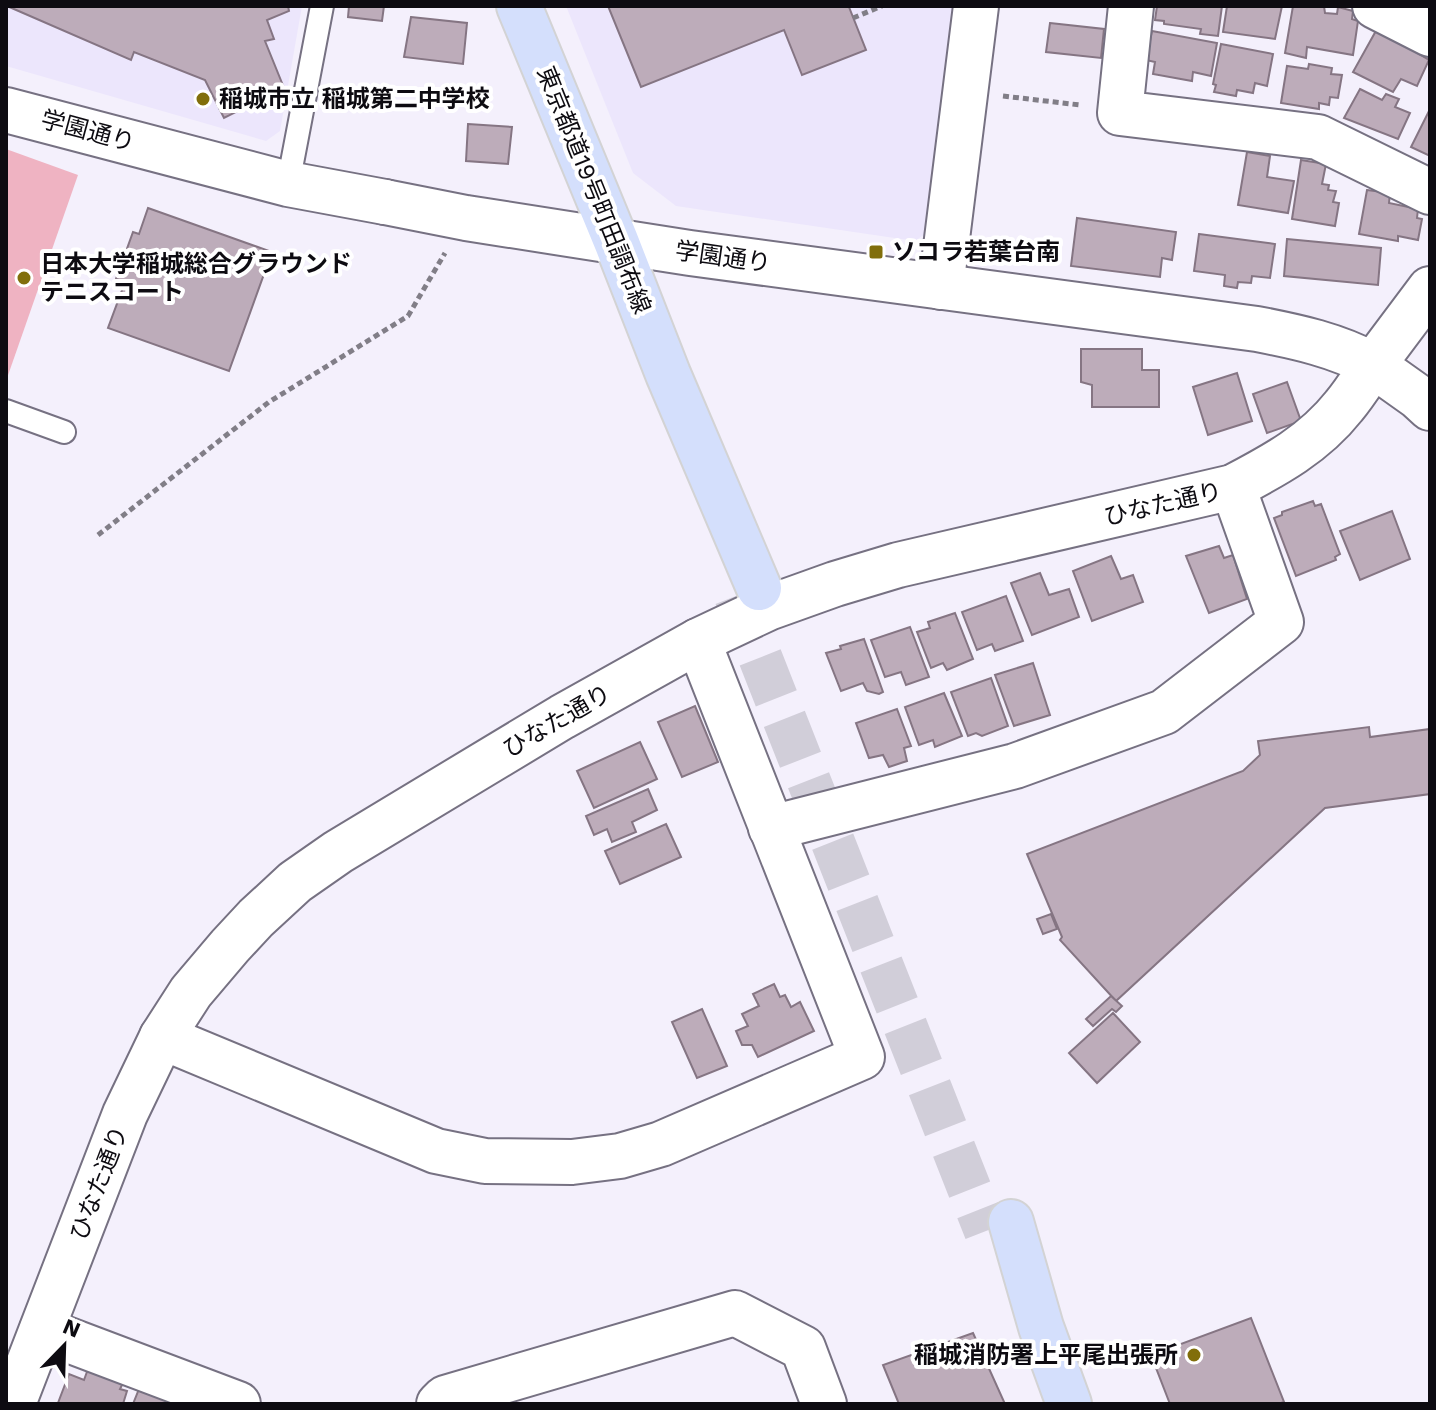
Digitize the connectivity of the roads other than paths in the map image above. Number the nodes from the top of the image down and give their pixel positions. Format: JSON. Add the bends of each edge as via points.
{"nodes":[{"id":1,"x":322,"y":6,"type":"edge"},
{"id":2,"x":519,"y":6,"type":"edge"},
{"id":3,"x":976,"y":6,"type":"edge"},
{"id":4,"x":1131,"y":6,"type":"edge"},
{"id":5,"x":1375,"y":6,"type":"edge"},
{"id":6,"x":1430,"y":34,"type":"edge"},
{"id":7,"x":6,"y":110,"type":"edge"},
{"id":8,"x":288,"y":184,"type":"junction"},
{"id":9,"x":1430,"y":192,"type":"edge"},
{"id":10,"x":616,"y":241,"type":"junction"},
{"id":11,"x":941,"y":287,"type":"junction"},
{"id":12,"x":1430,"y":289,"type":"edge"},
{"id":13,"x":1373,"y":365,"type":"junction"},
{"id":14,"x":1430,"y":408,"type":"edge"},
{"id":15,"x":6,"y":411,"type":"edge"},
{"id":16,"x":64,"y":432,"type":"dead end"},
{"id":17,"x":1233,"y":487,"type":"junction"},
{"id":18,"x":748,"y":592,"type":"tunnel mouth"},
{"id":19,"x":698,"y":641,"type":"junction"},
{"id":20,"x":771,"y":828,"type":"junction"},
{"id":21,"x":162,"y":1037,"type":"junction"},
{"id":22,"x":998,"y":1226,"type":"tunnel mouth"},
{"id":23,"x":42,"y":1330,"type":"junction"},
{"id":24,"x":228,"y":1402,"type":"edge"},
{"id":25,"x":13,"y":1404,"type":"edge"},
{"id":26,"x":439,"y":1404,"type":"edge"},
{"id":27,"x":824,"y":1404,"type":"edge"},
{"id":28,"x":1069,"y":1404,"type":"edge"}],
"edges":[{"from":1,"to":8,"type":"lane"},
{"from":2,"to":10,"type":"main road","name":"東京都道19号町田調布線"},
{"from":3,"to":11,"type":"street"},
{"from":4,"to":9,"type":"street","via":[[1120,113],[1318,137]]},
{"from":5,"to":6,"type":"street"},
{"from":7,"to":8,"type":"street","name":"学園通り"},
{"from":8,"to":10,"type":"street","name":"学園通り"},
{"from":10,"to":11,"type":"street","name":"学園通り"},
{"from":10,"to":18,"type":"main road","name":"東京都道19号町田調布線"},
{"from":11,"to":13,"type":"street","name":"学園通り","via":[[1257,329],[1334,347]]},
{"from":12,"to":13,"type":"street","name":"ひなた通り"},
{"from":13,"to":14,"type":"street","name":"学園通り"},
{"from":13,"to":17,"type":"street","name":"ひなた通り","via":[[1314,438],[1281,463]]},
{"from":15,"to":16,"type":"lane"},
{"from":17,"to":19,"type":"street","name":"ひなた通り","via":[[885,569],[768,608]]},
{"from":17,"to":20,"type":"street","via":[[1281,622],[1164,712],[1015,766]]},
{"from":19,"to":20,"type":"street"},
{"from":19,"to":21,"type":"street","name":"ひなた通り","via":[[562,717],[295,882],[230,946]]},
{"from":20,"to":21,"type":"street","via":[[862,1057],[661,1144],[572,1162],[460,1157]]},
{"from":21,"to":23,"type":"street","name":"ひなた通り","via":[[125,1114]]},
{"from":22,"to":28,"type":"main road"},
{"from":23,"to":24,"type":"street"},
{"from":23,"to":25,"type":"street","name":"ひなた通り"},
{"from":26,"to":27,"type":"street","via":[[735,1313],[803,1348]]}]}
